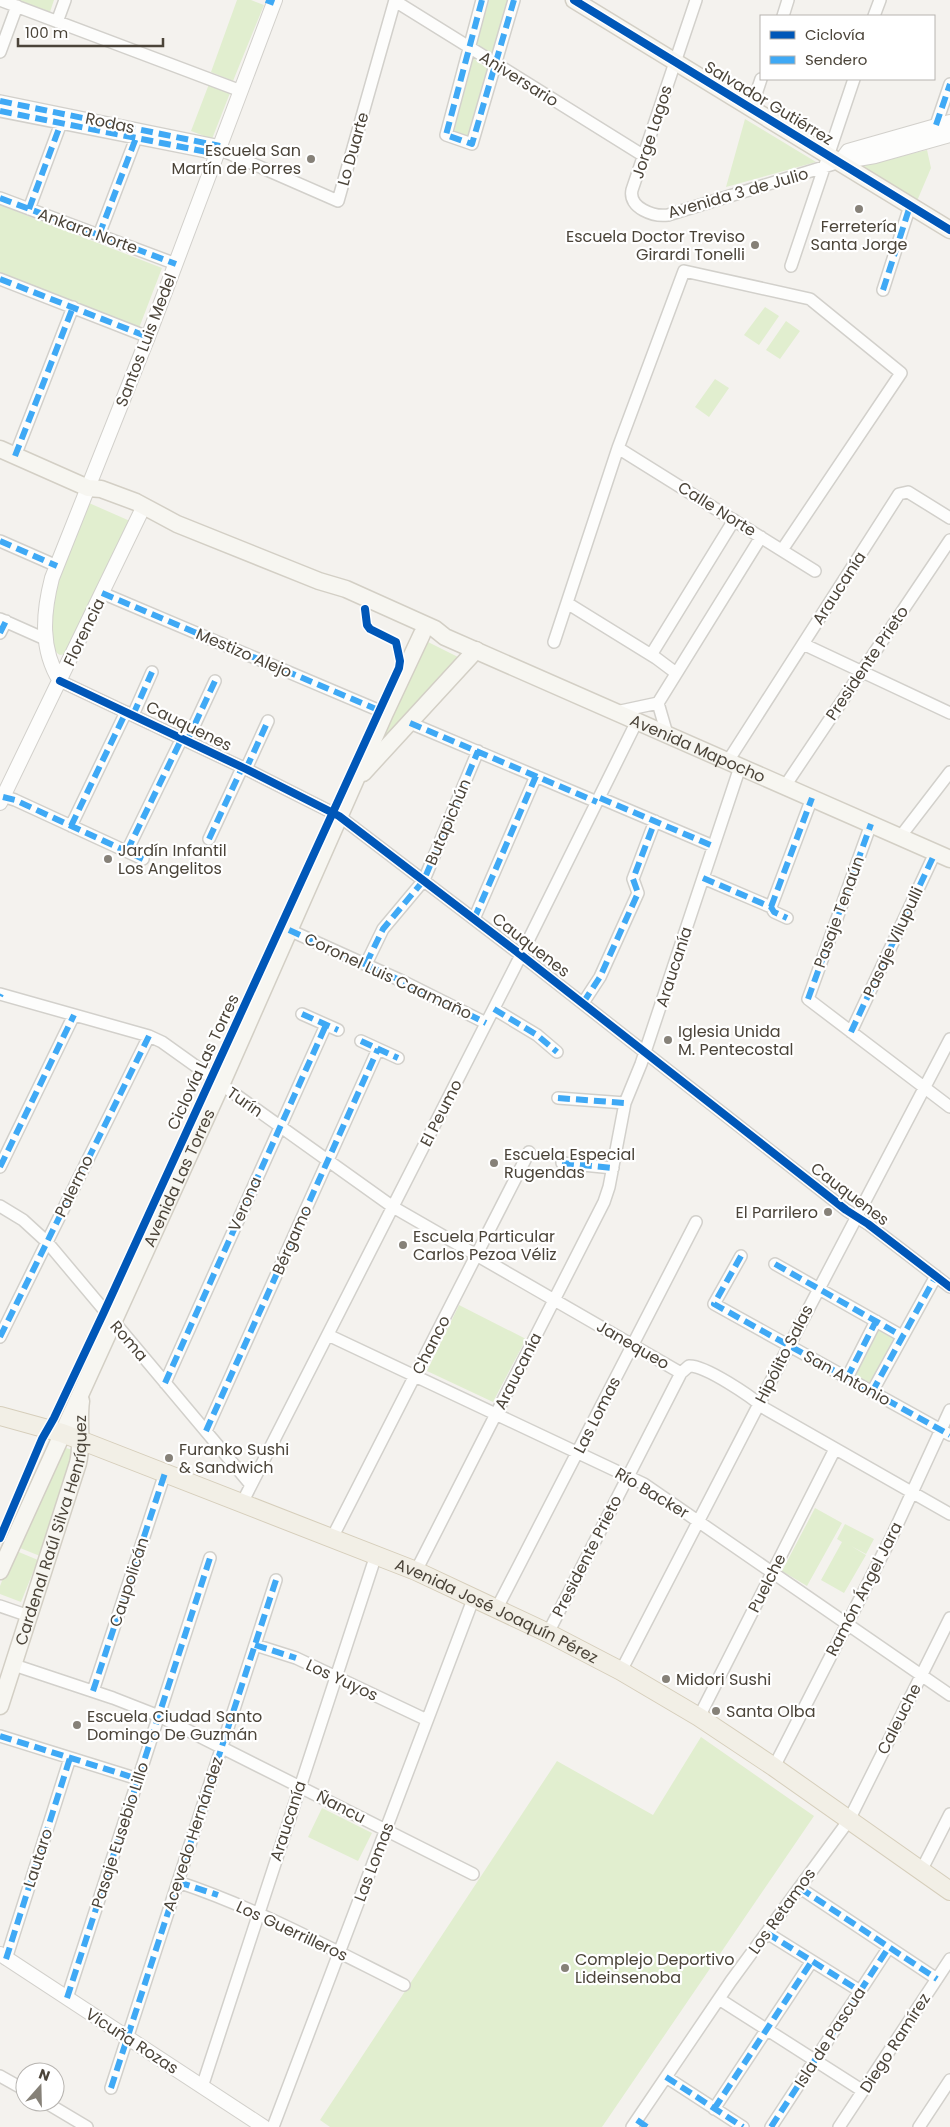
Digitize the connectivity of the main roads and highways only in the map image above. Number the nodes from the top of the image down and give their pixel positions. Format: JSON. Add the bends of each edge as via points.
{"nodes":[{"id":1,"x":574,"y":0,"type":"edge"},
{"id":2,"x":950,"y":230,"type":"edge"},
{"id":3,"x":7,"y":452,"type":"edge"},
{"id":4,"x":319,"y":581,"type":"junction"},
{"id":5,"x":422,"y":634,"type":"junction"},
{"id":6,"x":445,"y":637,"type":"junction"},
{"id":7,"x":476,"y":650,"type":"junction"},
{"id":8,"x":354,"y":782,"type":"junction"},
{"id":9,"x":943,"y":856,"type":"edge"},
{"id":10,"x":85,"y":1380,"type":"junction"},
{"id":11,"x":0,"y":1416,"type":"edge"},
{"id":12,"x":62,"y":1433,"type":"junction"},
{"id":13,"x":80,"y":1440,"type":"junction"},
{"id":14,"x":0,"y":1571,"type":"edge"},
{"id":15,"x":0,"y":1706,"type":"edge"},
{"id":16,"x":950,"y":1891,"type":"edge"}],
"edges":[{"from":1,"to":2,"type":"main road","name":"Salvador Gutiérrez","via":[[831,162]]},
{"from":3,"to":4,"type":"main road","name":"Avenida Mapocho"},
{"from":4,"to":5,"type":"main road","name":"Avenida Mapocho","via":[[337,596]]},
{"from":4,"to":6,"type":"main road","name":"Avenida Mapocho","via":[[346,589],[430,626]]},
{"from":5,"to":6,"type":"main road","name":"Avenida Mapocho","via":[[433,638]]},
{"from":5,"to":8,"type":"main road","name":"Avenida Las Torres"},
{"from":6,"to":7,"type":"main road","name":"Avenida Mapocho"},
{"from":7,"to":8,"type":"main road","name":"Avenida Las Torres"},
{"from":7,"to":9,"type":"main road","name":"Avenida Mapocho"},
{"from":8,"to":10,"type":"main road","name":"Avenida Las Torres","via":[[221,1085]]},
{"from":10,"to":12,"type":"main road","name":"Avenida Las Torres"},
{"from":10,"to":13,"type":"main road","name":"Cardenal Raúl Silva Henríquez","via":[[79,1414]]},
{"from":11,"to":12,"type":"main road","name":"Avenida José Joaquín Pérez"},
{"from":12,"to":13,"type":"main road","name":"Avenida José Joaquín Pérez"},
{"from":12,"to":14,"type":"main road","name":"Avenida Las Torres"},
{"from":13,"to":15,"type":"main road","name":"Cardenal Raúl Silva Henríquez","via":[[78,1463]]},
{"from":13,"to":16,"type":"main road","name":"Avenida José Joaquín Pérez","via":[[416,1571],[548,1632],[699,1717]]}]}
